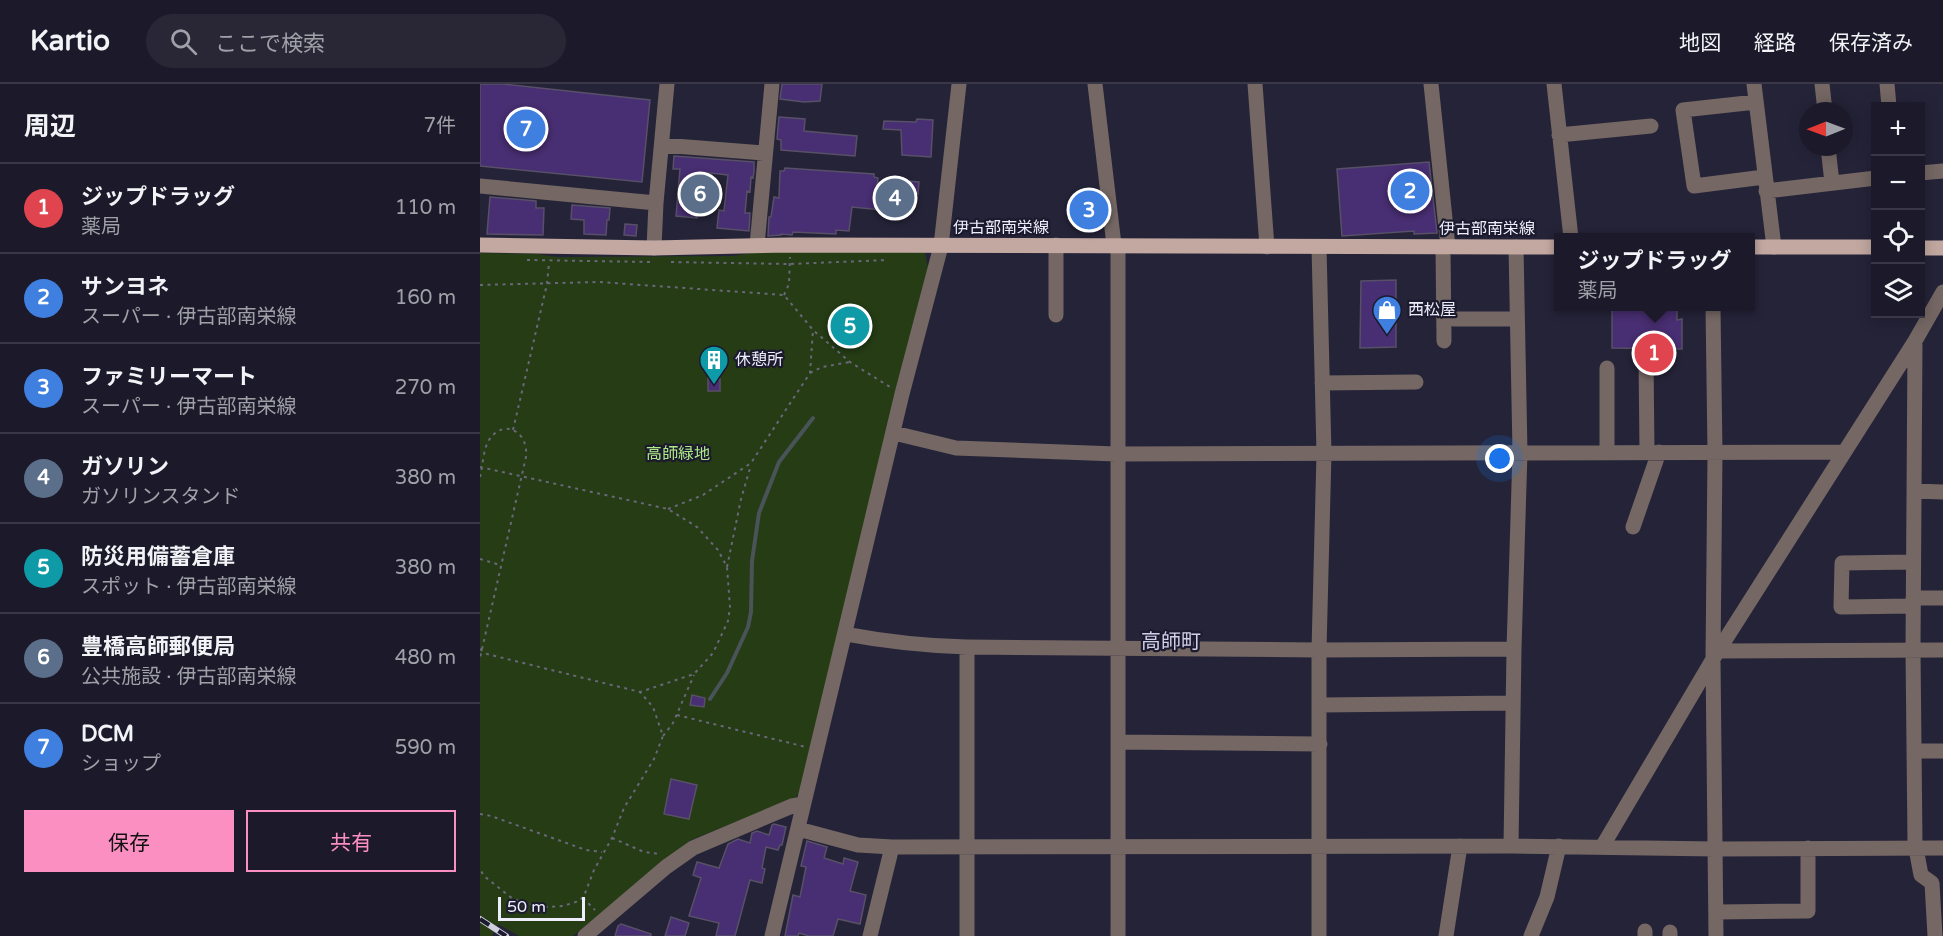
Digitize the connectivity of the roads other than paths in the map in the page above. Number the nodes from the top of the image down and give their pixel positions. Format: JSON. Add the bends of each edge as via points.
{"nodes":[{"id":1,"x":668,"y":84,"type":"edge"},
{"id":2,"x":772,"y":84,"type":"edge"},
{"id":3,"x":959,"y":84,"type":"edge"},
{"id":4,"x":1095,"y":84,"type":"edge"},
{"id":5,"x":1255,"y":84,"type":"edge"},
{"id":6,"x":1431,"y":84,"type":"edge"},
{"id":7,"x":1554,"y":84,"type":"edge"},
{"id":8,"x":1754,"y":84,"type":"edge"},
{"id":9,"x":1822,"y":84,"type":"edge"},
{"id":10,"x":1887,"y":84,"type":"edge"},
{"id":11,"x":1756,"y":102,"type":"junction"},
{"id":12,"x":1824,"y":102,"type":"edge"},
{"id":13,"x":1889,"y":102,"type":"edge"},
{"id":14,"x":1651,"y":126,"type":"dead end"},
{"id":15,"x":1559,"y":135,"type":"junction"},
{"id":16,"x":662,"y":145,"type":"junction"},
{"id":17,"x":764,"y":153,"type":"junction"},
{"id":18,"x":1829,"y":156,"type":"edge"},
{"id":19,"x":1943,"y":171,"type":"edge"},
{"id":20,"x":1925,"y":173,"type":"edge"},
{"id":21,"x":1871,"y":178,"type":"edge"},
{"id":22,"x":1832,"y":183,"type":"junction"},
{"id":23,"x":1765,"y":184,"type":"junction"},
{"id":24,"x":480,"y":186,"type":"edge"},
{"id":25,"x":656,"y":203,"type":"junction"},
{"id":26,"x":1571,"y":233,"type":"edge"},
{"id":27,"x":480,"y":245,"type":"edge"},
{"id":28,"x":757,"y":245,"type":"junction"},
{"id":29,"x":1056,"y":245,"type":"junction"},
{"id":30,"x":1116,"y":245,"type":"junction"},
{"id":31,"x":941,"y":246,"type":"junction"},
{"id":32,"x":1267,"y":247,"type":"junction"},
{"id":33,"x":1319,"y":247,"type":"junction"},
{"id":34,"x":1445,"y":247,"type":"junction"},
{"id":35,"x":1516,"y":247,"type":"junction"},
{"id":36,"x":1554,"y":247,"type":"edge"},
{"id":37,"x":1755,"y":247,"type":"edge"},
{"id":38,"x":1774,"y":247,"type":"junction"},
{"id":39,"x":1871,"y":248,"type":"edge"},
{"id":40,"x":1925,"y":248,"type":"edge"},
{"id":41,"x":1943,"y":248,"type":"edge"},
{"id":42,"x":657,"y":255,"type":"junction"},
{"id":43,"x":1943,"y":292,"type":"edge"},
{"id":44,"x":1713,"y":311,"type":"edge"},
{"id":45,"x":1056,"y":315,"type":"dead end"},
{"id":46,"x":1444,"y":316,"type":"junction"},
{"id":47,"x":1517,"y":319,"type":"junction"},
{"id":48,"x":1444,"y":341,"type":"dead end"},
{"id":49,"x":1914,"y":341,"type":"junction"},
{"id":50,"x":1646,"y":358,"type":"dead end"},
{"id":51,"x":1607,"y":368,"type":"dead end"},
{"id":52,"x":1416,"y":382,"type":"dead end"},
{"id":53,"x":1322,"y":383,"type":"junction"},
{"id":54,"x":894,"y":433,"type":"junction"},
{"id":55,"x":1520,"y":452,"type":"junction"},
{"id":56,"x":1607,"y":452,"type":"junction"},
{"id":57,"x":1653,"y":452,"type":"junction"},
{"id":58,"x":1844,"y":452,"type":"junction"},
{"id":59,"x":1324,"y":453,"type":"junction"},
{"id":60,"x":1715,"y":453,"type":"junction"},
{"id":61,"x":1116,"y":454,"type":"junction"},
{"id":62,"x":1914,"y":491,"type":"junction"},
{"id":63,"x":1943,"y":492,"type":"edge"},
{"id":64,"x":1633,"y":527,"type":"dead end"},
{"id":65,"x":1913,"y":562,"type":"junction"},
{"id":66,"x":1943,"y":598,"type":"edge"},
{"id":67,"x":1913,"y":602,"type":"junction"},
{"id":68,"x":845,"y":634,"type":"junction"},
{"id":69,"x":967,"y":647,"type":"junction"},
{"id":70,"x":1119,"y":648,"type":"junction"},
{"id":71,"x":1514,"y":649,"type":"junction"},
{"id":72,"x":1319,"y":650,"type":"junction"},
{"id":73,"x":1913,"y":650,"type":"junction"},
{"id":74,"x":1943,"y":650,"type":"edge"},
{"id":75,"x":1716,"y":655,"type":"junction"},
{"id":76,"x":1513,"y":704,"type":"junction"},
{"id":77,"x":1320,"y":705,"type":"junction"},
{"id":78,"x":1118,"y":742,"type":"junction"},
{"id":79,"x":1320,"y":744,"type":"junction"},
{"id":80,"x":1914,"y":751,"type":"junction"},
{"id":81,"x":1943,"y":751,"type":"edge"},
{"id":82,"x":803,"y":804,"type":"junction"},
{"id":83,"x":798,"y":829,"type":"junction"},
{"id":84,"x":967,"y":846,"type":"junction"},
{"id":85,"x":1118,"y":846,"type":"junction"},
{"id":86,"x":1460,"y":846,"type":"junction"},
{"id":87,"x":1511,"y":846,"type":"junction"},
{"id":88,"x":1559,"y":846,"type":"junction"},
{"id":89,"x":1602,"y":846,"type":"junction"},
{"id":90,"x":892,"y":847,"type":"junction"},
{"id":91,"x":1320,"y":847,"type":"junction"},
{"id":92,"x":1808,"y":848,"type":"junction"},
{"id":93,"x":1917,"y":848,"type":"junction"},
{"id":94,"x":1943,"y":848,"type":"edge"},
{"id":95,"x":1716,"y":849,"type":"junction"},
{"id":96,"x":1937,"y":883,"type":"edge"},
{"id":97,"x":1716,"y":912,"type":"junction"},
{"id":98,"x":585,"y":936,"type":"edge"},
{"id":99,"x":772,"y":936,"type":"edge"},
{"id":100,"x":870,"y":936,"type":"edge"},
{"id":101,"x":967,"y":936,"type":"edge"},
{"id":102,"x":1118,"y":936,"type":"edge"},
{"id":103,"x":1319,"y":936,"type":"edge"},
{"id":104,"x":1446,"y":936,"type":"edge"},
{"id":105,"x":1531,"y":936,"type":"edge"},
{"id":106,"x":1716,"y":936,"type":"edge"},
{"id":107,"x":1935,"y":936,"type":"edge"}],
"edges":[{"from":1,"to":16,"type":"street"},
{"from":2,"to":17,"type":"street"},
{"from":3,"to":31,"type":"street"},
{"from":4,"to":30,"type":"street"},
{"from":5,"to":32,"type":"street"},
{"from":6,"to":34,"type":"street"},
{"from":7,"to":15,"type":"street"},
{"from":8,"to":11,"type":"street"},
{"from":9,"to":12,"type":"street"},
{"from":10,"to":13,"type":"street"},
{"from":11,"to":23,"type":"street"},
{"from":11,"to":23,"type":"street","via":[[1683,110],[1694,186]]},
{"from":14,"to":15,"type":"street"},
{"from":15,"to":26,"type":"street"},
{"from":16,"to":17,"type":"street"},
{"from":16,"to":25,"type":"street"},
{"from":17,"to":28,"type":"street"},
{"from":18,"to":22,"type":"street"},
{"from":19,"to":20,"type":"street"},
{"from":21,"to":22,"type":"street"},
{"from":22,"to":23,"type":"street"},
{"from":23,"to":38,"type":"street"},
{"from":24,"to":25,"type":"street"},
{"from":25,"to":42,"type":"street"},
{"from":27,"to":42,"type":"main road","name":"伊古部南栄線"},
{"from":28,"to":31,"type":"main road","name":"伊古部南栄線"},
{"from":28,"to":42,"type":"main road","name":"伊古部南栄線"},
{"from":29,"to":30,"type":"main road","name":"伊古部南栄線"},
{"from":29,"to":31,"type":"main road","name":"伊古部南栄線"},
{"from":29,"to":45,"type":"street"},
{"from":30,"to":32,"type":"main road","name":"伊古部南栄線"},
{"from":30,"to":61,"type":"street"},
{"from":31,"to":54,"type":"street"},
{"from":32,"to":33,"type":"main road","name":"伊古部南栄線"},
{"from":33,"to":34,"type":"main road","name":"伊古部南栄線"},
{"from":33,"to":53,"type":"street"},
{"from":34,"to":35,"type":"main road","name":"伊古部南栄線"},
{"from":34,"to":46,"type":"street"},
{"from":35,"to":36,"type":"main road","name":"伊古部南栄線"},
{"from":35,"to":47,"type":"street"},
{"from":37,"to":38,"type":"main road"},
{"from":38,"to":39,"type":"main road"},
{"from":40,"to":41,"type":"main road"},
{"from":43,"to":49,"type":"street"},
{"from":44,"to":60,"type":"street"},
{"from":46,"to":47,"type":"street"},
{"from":46,"to":48,"type":"street"},
{"from":47,"to":55,"type":"street"},
{"from":49,"to":58,"type":"street"},
{"from":49,"to":62,"type":"street"},
{"from":50,"to":57,"type":"street"},
{"from":51,"to":56,"type":"street"},
{"from":52,"to":53,"type":"street"},
{"from":53,"to":59,"type":"street"},
{"from":54,"to":61,"type":"street","via":[[956,448]]},
{"from":54,"to":68,"type":"street"},
{"from":55,"to":56,"type":"street"},
{"from":55,"to":59,"type":"street"},
{"from":55,"to":71,"type":"street"},
{"from":56,"to":57,"type":"street"},
{"from":57,"to":60,"type":"street"},
{"from":57,"to":64,"type":"street"},
{"from":58,"to":60,"type":"street"},
{"from":58,"to":75,"type":"street"},
{"from":59,"to":61,"type":"street"},
{"from":59,"to":72,"type":"street"},
{"from":60,"to":75,"type":"street"},
{"from":61,"to":70,"type":"street"},
{"from":62,"to":63,"type":"street"},
{"from":62,"to":65,"type":"street"},
{"from":65,"to":67,"type":"street"},
{"from":65,"to":67,"type":"street","via":[[1842,563],[1841,607]]},
{"from":66,"to":67,"type":"street"},
{"from":67,"to":73,"type":"street"},
{"from":68,"to":69,"type":"street","via":[[890,643]]},
{"from":68,"to":82,"type":"street"},
{"from":69,"to":70,"type":"street"},
{"from":69,"to":84,"type":"street"},
{"from":70,"to":72,"type":"street"},
{"from":70,"to":78,"type":"street"},
{"from":71,"to":72,"type":"street"},
{"from":71,"to":76,"type":"street"},
{"from":72,"to":77,"type":"street"},
{"from":73,"to":74,"type":"street"},
{"from":73,"to":75,"type":"street"},
{"from":73,"to":80,"type":"street"},
{"from":75,"to":89,"type":"street"},
{"from":75,"to":95,"type":"street"},
{"from":76,"to":77,"type":"street"},
{"from":76,"to":87,"type":"street"},
{"from":77,"to":79,"type":"street"},
{"from":78,"to":79,"type":"street"},
{"from":78,"to":85,"type":"street"},
{"from":79,"to":91,"type":"street"},
{"from":80,"to":81,"type":"street"},
{"from":80,"to":93,"type":"street"},
{"from":82,"to":83,"type":"street"},
{"from":82,"to":98,"type":"street","via":[[693,848]]},
{"from":83,"to":90,"type":"street","via":[[858,845]]},
{"from":83,"to":99,"type":"street"},
{"from":84,"to":85,"type":"street"},
{"from":84,"to":90,"type":"street"},
{"from":84,"to":101,"type":"street"},
{"from":85,"to":91,"type":"street"},
{"from":85,"to":102,"type":"street"},
{"from":86,"to":87,"type":"street"},
{"from":86,"to":91,"type":"street"},
{"from":86,"to":104,"type":"street"},
{"from":87,"to":88,"type":"street"},
{"from":88,"to":89,"type":"street"},
{"from":88,"to":105,"type":"street","via":[[1547,897]]},
{"from":89,"to":95,"type":"street"},
{"from":90,"to":100,"type":"street"},
{"from":91,"to":103,"type":"street"},
{"from":92,"to":93,"type":"street"},
{"from":92,"to":95,"type":"street"},
{"from":92,"to":97,"type":"street","via":[[1808,910]]},
{"from":93,"to":94,"type":"street"},
{"from":93,"to":96,"type":"street","via":[[1921,875]]},
{"from":95,"to":97,"type":"street"},
{"from":96,"to":107,"type":"street"},
{"from":97,"to":106,"type":"street"}]}
